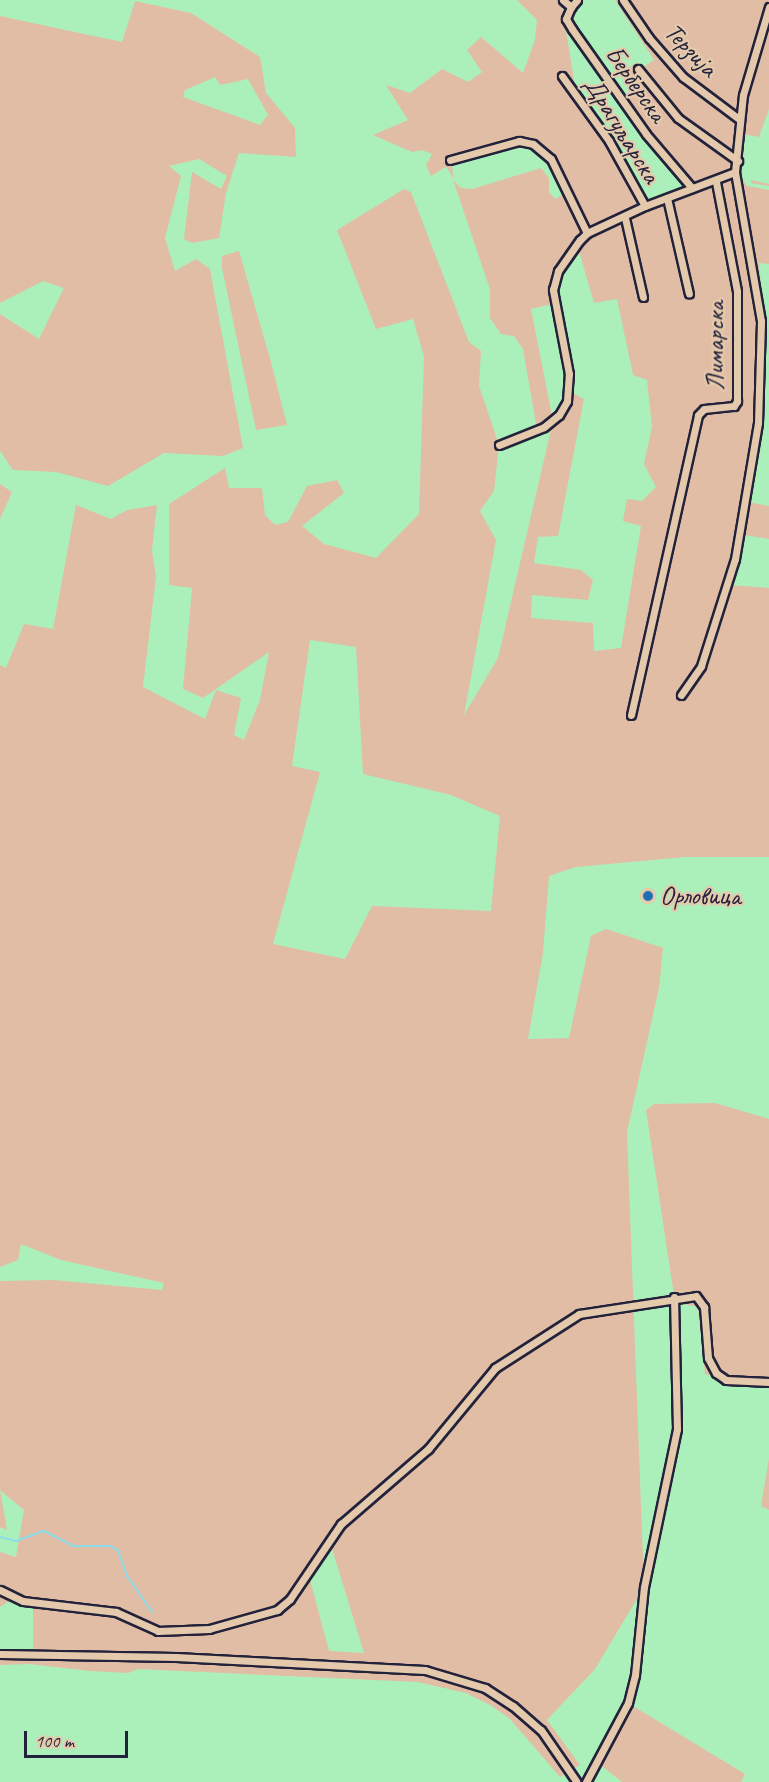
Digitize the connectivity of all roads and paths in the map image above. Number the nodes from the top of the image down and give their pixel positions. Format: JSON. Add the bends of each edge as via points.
{"nodes":[{"id":1,"x":563,"y":0,"type":"edge"},
{"id":2,"x":577,"y":0,"type":"edge"},
{"id":3,"x":623,"y":0,"type":"edge"},
{"id":4,"x":572,"y":7,"type":"junction"},
{"id":5,"x":769,"y":7,"type":"edge"},
{"id":6,"x":638,"y":69,"type":"dead end"},
{"id":7,"x":562,"y":76,"type":"dead end"},
{"id":8,"x":739,"y":119,"type":"junction"},
{"id":9,"x":450,"y":160,"type":"dead end"},
{"id":10,"x":738,"y":161,"type":"junction"},
{"id":11,"x":735,"y":172,"type":"junction"},
{"id":12,"x":716,"y":182,"type":"junction"},
{"id":13,"x":692,"y":188,"type":"junction"},
{"id":14,"x":667,"y":198,"type":"junction"},
{"id":15,"x":645,"y":206,"type":"junction"},
{"id":16,"x":625,"y":218,"type":"junction"},
{"id":17,"x":587,"y":233,"type":"junction"},
{"id":18,"x":688,"y":294,"type":"dead end"},
{"id":19,"x":643,"y":297,"type":"dead end"},
{"id":20,"x":499,"y":445,"type":"dead end"},
{"id":21,"x":681,"y":695,"type":"dead end"},
{"id":22,"x":631,"y":715,"type":"dead end"},
{"id":23,"x":674,"y":1297,"type":"junction"},
{"id":24,"x":769,"y":1382,"type":"edge"},
{"id":25,"x":0,"y":1590,"type":"edge"},
{"id":26,"x":0,"y":1654,"type":"edge"},
{"id":27,"x":576,"y":1782,"type":"edge"},
{"id":28,"x":586,"y":1782,"type":"edge"}],
"edges":[{"from":1,"to":4,"type":"street"},
{"from":2,"to":4,"type":"street"},
{"from":3,"to":8,"type":"street","name":"Терзија","via":[[683,77]]},
{"from":4,"to":13,"type":"street","name":"Берберска","via":[[566,20],[646,134]]},
{"from":5,"to":8,"type":"street"},
{"from":6,"to":10,"type":"street","via":[[678,118]]},
{"from":7,"to":15,"type":"street","name":"Драгуљарска","via":[[609,141]]},
{"from":8,"to":10,"type":"street"},
{"from":9,"to":17,"type":"street","via":[[519,141],[533,144],[551,159]]},
{"from":10,"to":11,"type":"street"},
{"from":11,"to":12,"type":"street"},
{"from":11,"to":21,"type":"street","via":[[761,321],[758,423],[735,559],[701,666]]},
{"from":12,"to":13,"type":"street"},
{"from":12,"to":22,"type":"street","name":"Лимарска","via":[[737,291],[737,401],[734,406],[704,409],[698,415]]},
{"from":13,"to":14,"type":"street"},
{"from":14,"to":15,"type":"street"},
{"from":14,"to":18,"type":"street"},
{"from":15,"to":16,"type":"street"},
{"from":16,"to":17,"type":"street"},
{"from":16,"to":19,"type":"street"},
{"from":17,"to":20,"type":"street","via":[[562,263],[553,290],[570,382],[564,409],[544,427]]},
{"from":23,"to":24,"type":"street","via":[[691,1295],[702,1302],[708,1358],[722,1378]]},
{"from":23,"to":25,"type":"street","via":[[579,1314],[506,1359],[474,1390],[428,1449],[341,1524],[290,1599],[270,1613],[209,1629],[158,1632],[116,1612],[23,1601]]},
{"from":23,"to":28,"type":"street","via":[[677,1429],[644,1587],[635,1675],[628,1703]]},
{"from":26,"to":27,"type":"street","via":[[261,1661],[414,1669],[450,1676],[484,1688],[523,1714],[557,1749]]},
{"from":27,"to":28,"type":"street"}]}
